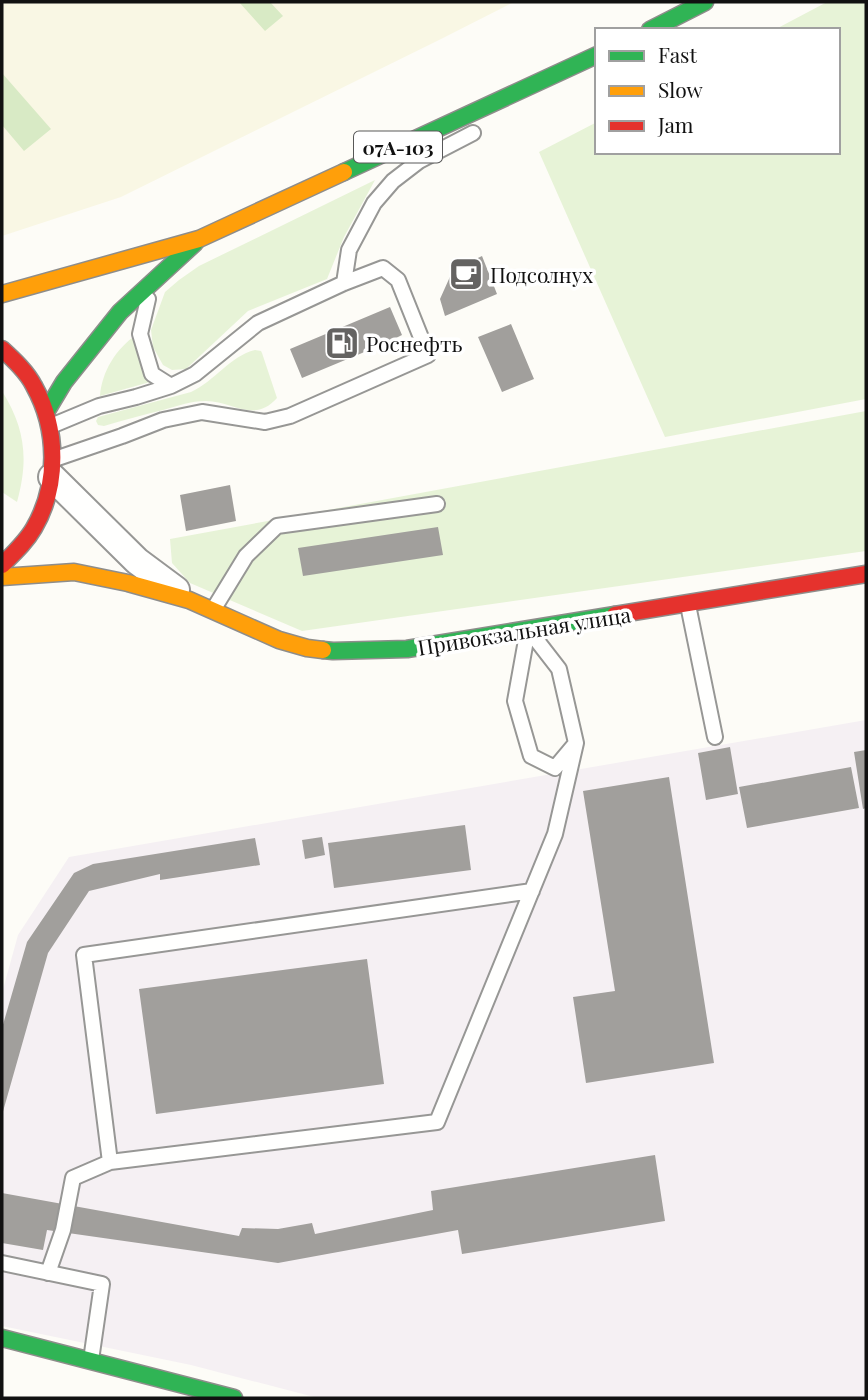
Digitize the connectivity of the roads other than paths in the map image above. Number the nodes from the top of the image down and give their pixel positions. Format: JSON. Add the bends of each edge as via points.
{"nodes":[{"id":1,"x":705,"y":2,"type":"edge"},
{"id":2,"x":654,"y":28,"type":"edge"},
{"id":3,"x":595,"y":56,"type":"edge"},
{"id":4,"x":595,"y":62,"type":"edge"},
{"id":5,"x":531,"y":102,"type":"dead end"},
{"id":6,"x":486,"y":126,"type":"dead end"},
{"id":7,"x":199,"y":239,"type":"junction"},
{"id":8,"x":152,"y":283,"type":"junction"},
{"id":9,"x":344,"y":283,"type":"junction"},
{"id":10,"x":2,"y":294,"type":"edge"},
{"id":11,"x":2,"y":349,"type":"edge"},
{"id":12,"x":171,"y":386,"type":"junction"},
{"id":13,"x":48,"y":419,"type":"junction"},
{"id":14,"x":53,"y":468,"type":"junction"},
{"id":15,"x":437,"y":503,"type":"dead end"},
{"id":16,"x":2,"y":565,"type":"edge"},
{"id":17,"x":866,"y":574,"type":"edge"},
{"id":18,"x":2,"y":577,"type":"edge"},
{"id":19,"x":687,"y":603,"type":"junction"},
{"id":20,"x":201,"y":605,"type":"junction"},
{"id":21,"x":527,"y":629,"type":"junction"},
{"id":22,"x":715,"y":737,"type":"dead end"},
{"id":23,"x":576,"y":743,"type":"junction"},
{"id":24,"x":532,"y":891,"type":"junction"},
{"id":25,"x":110,"y":1162,"type":"junction"},
{"id":26,"x":2,"y":1263,"type":"edge"},
{"id":27,"x":48,"y":1273,"type":"junction"},
{"id":28,"x":2,"y":1338,"type":"edge"},
{"id":29,"x":91,"y":1361,"type":"junction"},
{"id":30,"x":234,"y":1398,"type":"edge"}],
"edges":[{"from":1,"to":2,"type":"main road"},
{"from":3,"to":7,"type":"main road","number":"07А-103"},
{"from":4,"to":5,"type":"lane"},
{"from":6,"to":9,"type":"lane","via":[[419,161],[393,181],[374,203],[349,250]]},
{"from":7,"to":8,"type":"main road","number":"07А-103"},
{"from":7,"to":10,"type":"main road","number":"07А-103"},
{"from":8,"to":12,"type":"lane","via":[[141,334],[152,374]]},
{"from":8,"to":13,"type":"main road","number":"07А-103","via":[[95,341],[64,382]]},
{"from":9,"to":12,"type":"lane","via":[[258,323],[195,374]]},
{"from":9,"to":14,"type":"lane","via":[[383,268],[398,280],[428,355],[290,416],[265,422],[202,412],[163,420]]},
{"from":11,"to":13,"type":"main road","via":[[34,385]]},
{"from":12,"to":13,"type":"lane"},
{"from":13,"to":14,"type":"main road"},
{"from":14,"to":16,"type":"main road","via":[[35,528]]},
{"from":14,"to":20,"type":"street","name":"Привокзальная улица","via":[[136,561]]},
{"from":15,"to":20,"type":"lane","via":[[277,526]]},
{"from":17,"to":19,"type":"main road","name":"Привокзальная улица"},
{"from":18,"to":20,"type":"main road","name":"Привокзальная улица","via":[[74,572]]},
{"from":19,"to":21,"type":"main road","name":"Привокзальная улица"},
{"from":19,"to":22,"type":"lane"},
{"from":20,"to":21,"type":"main road","name":"Привокзальная улица","via":[[279,640],[333,651],[407,649]]},
{"from":21,"to":23,"type":"lane","via":[[559,668]]},
{"from":21,"to":23,"type":"lane","via":[[515,701],[531,755],[555,768]]},
{"from":23,"to":24,"type":"lane","via":[[555,835]]},
{"from":24,"to":25,"type":"lane","via":[[437,1122]]},
{"from":24,"to":25,"type":"lane","via":[[84,956]]},
{"from":25,"to":27,"type":"lane","via":[[73,1178],[63,1230]]},
{"from":26,"to":27,"type":"lane"},
{"from":27,"to":29,"type":"lane","via":[[102,1284]]},
{"from":28,"to":29,"type":"main road"},
{"from":29,"to":30,"type":"main road"}]}
